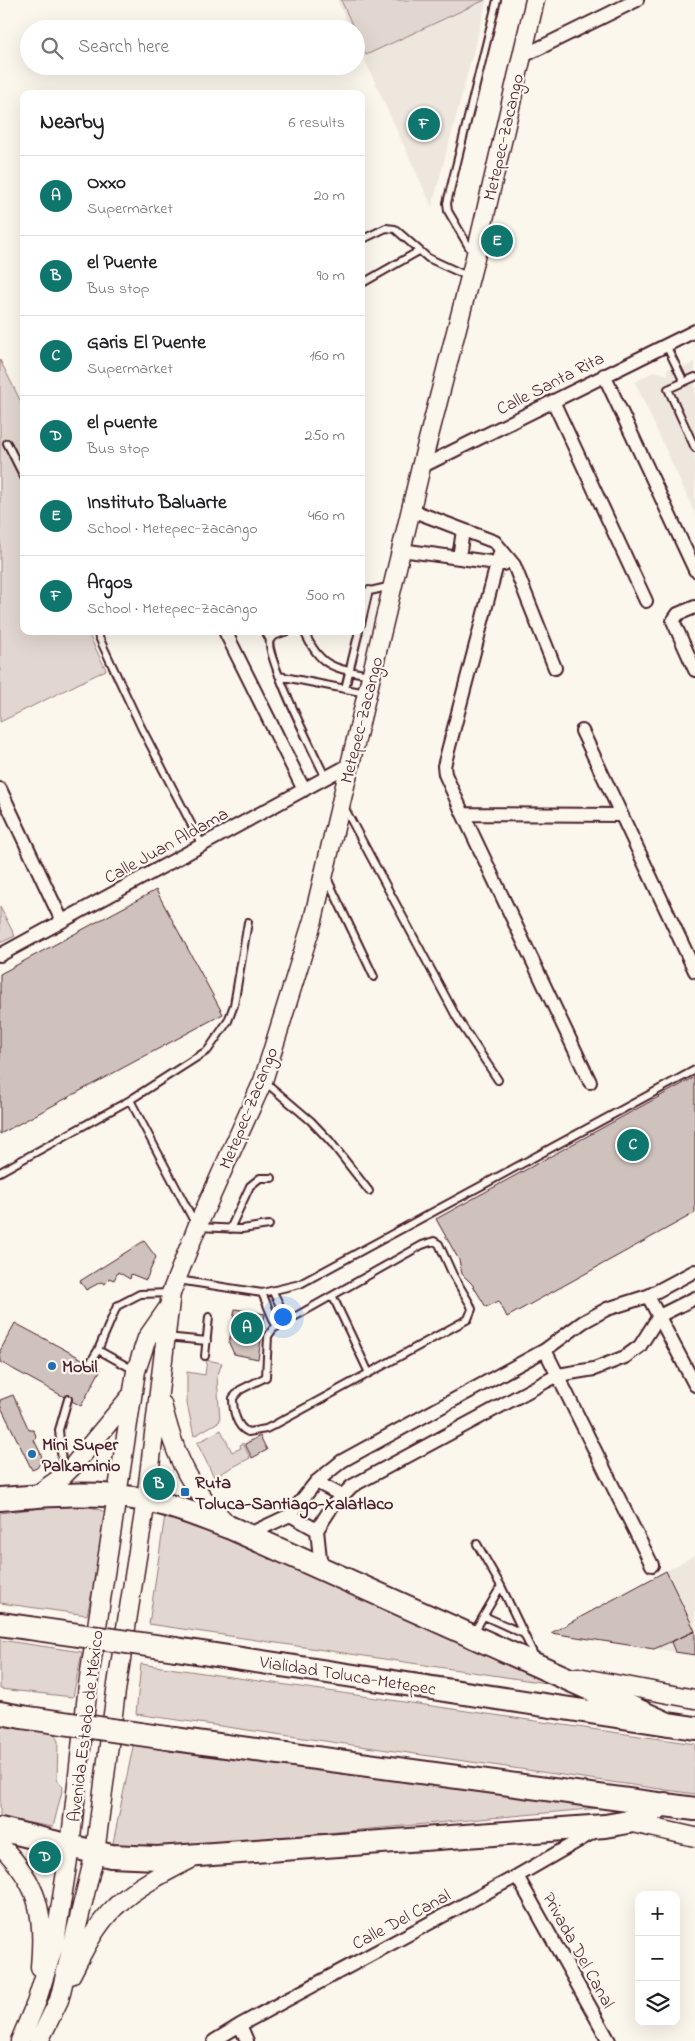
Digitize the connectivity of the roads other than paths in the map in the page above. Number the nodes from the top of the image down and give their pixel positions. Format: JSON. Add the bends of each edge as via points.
{"nodes":[{"id":1,"x":496,"y":0,"type":"edge"},
{"id":2,"x":535,"y":0,"type":"edge"},
{"id":3,"x":636,"y":0,"type":"edge"},
{"id":4,"x":521,"y":57,"type":"junction"},
{"id":5,"x":365,"y":238,"type":"edge"},
{"id":6,"x":419,"y":251,"type":"junction"},
{"id":7,"x":475,"y":258,"type":"junction"},
{"id":8,"x":470,"y":278,"type":"junction"},
{"id":9,"x":365,"y":282,"type":"edge"},
{"id":10,"x":695,"y":331,"type":"edge"},
{"id":11,"x":666,"y":344,"type":"junction"},
{"id":12,"x":604,"y":376,"type":"junction"},
{"id":13,"x":695,"y":377,"type":"edge"},
{"id":14,"x":684,"y":382,"type":"junction"},
{"id":15,"x":553,"y":401,"type":"junction"},
{"id":16,"x":7,"y":443,"type":"dead end"},
{"id":17,"x":695,"y":448,"type":"edge"},
{"id":18,"x":421,"y":467,"type":"junction"},
{"id":19,"x":20,"y":470,"type":"edge"},
{"id":20,"x":411,"y":510,"type":"junction"},
{"id":21,"x":463,"y":530,"type":"junction"},
{"id":22,"x":401,"y":550,"type":"junction"},
{"id":23,"x":501,"y":550,"type":"junction"},
{"id":24,"x":459,"y":558,"type":"junction"},
{"id":25,"x":497,"y":563,"type":"junction"},
{"id":26,"x":514,"y":565,"type":"junction"},
{"id":27,"x":695,"y":570,"type":"edge"},
{"id":28,"x":393,"y":585,"type":"junction"},
{"id":29,"x":370,"y":590,"type":"junction"},
{"id":30,"x":365,"y":592,"type":"edge"},
{"id":31,"x":646,"y":601,"type":"dead end"},
{"id":32,"x":695,"y":607,"type":"edge"},
{"id":33,"x":365,"y":609,"type":"edge"},
{"id":34,"x":98,"y":635,"type":"edge"},
{"id":35,"x":227,"y":635,"type":"edge"},
{"id":36,"x":267,"y":635,"type":"edge"},
{"id":37,"x":277,"y":635,"type":"edge"},
{"id":38,"x":306,"y":635,"type":"edge"},
{"id":39,"x":359,"y":635,"type":"edge"},
{"id":40,"x":270,"y":640,"type":"junction"},
{"id":41,"x":555,"y":668,"type":"dead end"},
{"id":42,"x":695,"y":670,"type":"edge"},
{"id":43,"x":350,"y":671,"type":"junction"},
{"id":44,"x":279,"y":676,"type":"junction"},
{"id":45,"x":371,"y":676,"type":"junction"},
{"id":46,"x":345,"y":689,"type":"junction"},
{"id":47,"x":367,"y":693,"type":"junction"},
{"id":48,"x":582,"y":731,"type":"dead end"},
{"id":49,"x":349,"y":765,"type":"junction"},
{"id":50,"x":326,"y":778,"type":"junction"},
{"id":51,"x":0,"y":789,"type":"edge"},
{"id":52,"x":304,"y":790,"type":"junction"},
{"id":53,"x":341,"y":801,"type":"junction"},
{"id":54,"x":463,"y":814,"type":"junction"},
{"id":55,"x":621,"y":816,"type":"junction"},
{"id":56,"x":202,"y":845,"type":"junction"},
{"id":57,"x":324,"y":872,"type":"junction"},
{"id":58,"x":62,"y":921,"type":"junction"},
{"id":59,"x":248,"y":922,"type":"dead end"},
{"id":60,"x":0,"y":955,"type":"edge"},
{"id":61,"x":695,"y":970,"type":"edge"},
{"id":62,"x":374,"y":977,"type":"dead end"},
{"id":63,"x":695,"y":1070,"type":"edge"},
{"id":64,"x":498,"y":1080,"type":"dead end"},
{"id":65,"x":263,"y":1081,"type":"junction"},
{"id":66,"x":590,"y":1082,"type":"dead end"},
{"id":67,"x":130,"y":1100,"type":"junction"},
{"id":68,"x":0,"y":1172,"type":"edge"},
{"id":69,"x":272,"y":1178,"type":"dead end"},
{"id":70,"x":369,"y":1191,"type":"dead end"},
{"id":71,"x":269,"y":1225,"type":"dead end"},
{"id":72,"x":197,"y":1227,"type":"junction"},
{"id":73,"x":230,"y":1229,"type":"junction"},
{"id":74,"x":695,"y":1271,"type":"edge"},
{"id":75,"x":274,"y":1292,"type":"junction"},
{"id":76,"x":172,"y":1293,"type":"junction"},
{"id":77,"x":262,"y":1293,"type":"junction"},
{"id":78,"x":648,"y":1296,"type":"junction"},
{"id":79,"x":333,"y":1297,"type":"junction"},
{"id":80,"x":695,"y":1298,"type":"edge"},
{"id":81,"x":659,"y":1316,"type":"junction"},
{"id":82,"x":209,"y":1317,"type":"dead end"},
{"id":83,"x":288,"y":1321,"type":"junction"},
{"id":84,"x":276,"y":1326,"type":"junction"},
{"id":85,"x":165,"y":1337,"type":"junction"},
{"id":86,"x":207,"y":1340,"type":"junction"},
{"id":87,"x":98,"y":1350,"type":"junction"},
{"id":88,"x":544,"y":1350,"type":"junction"},
{"id":89,"x":205,"y":1356,"type":"dead end"},
{"id":90,"x":90,"y":1363,"type":"dead end"},
{"id":91,"x":136,"y":1371,"type":"junction"},
{"id":92,"x":369,"y":1373,"type":"junction"},
{"id":93,"x":558,"y":1375,"type":"junction"},
{"id":94,"x":695,"y":1385,"type":"edge"},
{"id":95,"x":160,"y":1392,"type":"junction"},
{"id":96,"x":132,"y":1395,"type":"junction"},
{"id":97,"x":68,"y":1398,"type":"dead end"},
{"id":98,"x":63,"y":1476,"type":"junction"},
{"id":99,"x":316,"y":1482,"type":"junction"},
{"id":100,"x":341,"y":1495,"type":"junction"},
{"id":101,"x":35,"y":1496,"type":"junction"},
{"id":102,"x":116,"y":1496,"type":"junction"},
{"id":103,"x":0,"y":1499,"type":"edge"},
{"id":104,"x":146,"y":1500,"type":"junction"},
{"id":105,"x":290,"y":1515,"type":"junction"},
{"id":106,"x":317,"y":1530,"type":"junction"},
{"id":107,"x":239,"y":1532,"type":"junction"},
{"id":108,"x":477,"y":1544,"type":"dead end"},
{"id":109,"x":652,"y":1566,"type":"dead end"},
{"id":110,"x":321,"y":1568,"type":"junction"},
{"id":111,"x":501,"y":1586,"type":"junction"},
{"id":112,"x":0,"y":1624,"type":"edge"},
{"id":113,"x":478,"y":1625,"type":"junction"},
{"id":114,"x":524,"y":1634,"type":"junction"},
{"id":115,"x":547,"y":1669,"type":"junction"},
{"id":116,"x":695,"y":1699,"type":"edge"},
{"id":117,"x":0,"y":1713,"type":"edge"},
{"id":118,"x":668,"y":1724,"type":"junction"},
{"id":119,"x":695,"y":1728,"type":"edge"},
{"id":120,"x":665,"y":1804,"type":"junction"},
{"id":121,"x":695,"y":1809,"type":"edge"},
{"id":122,"x":628,"y":1822,"type":"junction"},
{"id":123,"x":605,"y":1826,"type":"junction"},
{"id":124,"x":0,"y":1830,"type":"edge"},
{"id":125,"x":695,"y":1837,"type":"edge"},
{"id":126,"x":0,"y":1845,"type":"edge"},
{"id":127,"x":70,"y":1847,"type":"junction"},
{"id":128,"x":95,"y":1852,"type":"junction"},
{"id":129,"x":201,"y":1854,"type":"junction"},
{"id":130,"x":518,"y":1876,"type":"junction"},
{"id":131,"x":58,"y":2000,"type":"junction"},
{"id":132,"x":36,"y":2003,"type":"junction"},
{"id":133,"x":240,"y":2025,"type":"junction"},
{"id":134,"x":20,"y":2041,"type":"edge"},
{"id":135,"x":38,"y":2041,"type":"edge"},
{"id":136,"x":214,"y":2041,"type":"edge"},
{"id":137,"x":247,"y":2041,"type":"edge"},
{"id":138,"x":610,"y":2041,"type":"edge"}],
"edges":[{"from":1,"to":7,"type":"lane","via":[[448,203],[451,216]]},
{"from":2,"to":4,"type":"main road","name":"Metepec-Zacango"},
{"from":3,"to":4,"type":"street"},
{"from":4,"to":7,"type":"main road","name":"Metepec-Zacango"},
{"from":5,"to":6,"type":"lane","via":[[386,228],[395,229]]},
{"from":6,"to":8,"type":"lane"},
{"from":6,"to":9,"type":"lane"},
{"from":7,"to":8,"type":"main road","name":"Metepec-Zacango"},
{"from":8,"to":18,"type":"main road","name":"Metepec-Zacango"},
{"from":10,"to":11,"type":"street","name":"Calle Santa Rita"},
{"from":11,"to":12,"type":"street","name":"Calle Santa Rita"},
{"from":11,"to":14,"type":"lane"},
{"from":12,"to":15,"type":"street","name":"Calle Santa Rita"},
{"from":12,"to":27,"type":"street"},
{"from":13,"to":14,"type":"lane"},
{"from":14,"to":17,"type":"lane","via":[[668,390]]},
{"from":15,"to":18,"type":"street","name":"Calle Santa Rita"},
{"from":15,"to":31,"type":"street"},
{"from":16,"to":19,"type":"lane"},
{"from":18,"to":20,"type":"main road","name":"Metepec-Zacango"},
{"from":20,"to":21,"type":"street"},
{"from":20,"to":22,"type":"main road","name":"Metepec-Zacango"},
{"from":21,"to":23,"type":"street","via":[[495,542]]},
{"from":21,"to":24,"type":"street"},
{"from":22,"to":24,"type":"street"},
{"from":22,"to":28,"type":"main road","name":"Metepec-Zacango"},
{"from":23,"to":25,"type":"street"},
{"from":23,"to":26,"type":"street"},
{"from":24,"to":25,"type":"street"},
{"from":25,"to":26,"type":"street"},
{"from":25,"to":54,"type":"street","via":[[445,758],[445,774]]},
{"from":26,"to":41,"type":"street"},
{"from":28,"to":29,"type":"lane"},
{"from":28,"to":45,"type":"main road","name":"Metepec-Zacango"},
{"from":29,"to":30,"type":"lane"},
{"from":29,"to":33,"type":"lane"},
{"from":32,"to":42,"type":"street","via":[[678,614],[673,621]]},
{"from":34,"to":56,"type":"lane"},
{"from":35,"to":52,"type":"street"},
{"from":36,"to":40,"type":"lane"},
{"from":37,"to":40,"type":"lane"},
{"from":38,"to":43,"type":"lane","via":[[330,666]]},
{"from":39,"to":43,"type":"lane"},
{"from":40,"to":44,"type":"lane","via":[[270,653]]},
{"from":43,"to":45,"type":"lane"},
{"from":43,"to":46,"type":"lane"},
{"from":44,"to":46,"type":"lane"},
{"from":44,"to":50,"type":"lane"},
{"from":45,"to":47,"type":"main road","name":"Metepec-Zacango"},
{"from":46,"to":47,"type":"lane"},
{"from":47,"to":49,"type":"main road","name":"Metepec-Zacango"},
{"from":48,"to":55,"type":"street"},
{"from":49,"to":50,"type":"street","name":"Calle Juan Aldama"},
{"from":49,"to":53,"type":"main road","name":"Metepec-Zacango"},
{"from":50,"to":52,"type":"street","name":"Calle Juan Aldama"},
{"from":51,"to":58,"type":"street"},
{"from":52,"to":56,"type":"street","name":"Calle Juan Aldama"},
{"from":53,"to":57,"type":"main road","name":"Metepec-Zacango"},
{"from":53,"to":64,"type":"lane","via":[[457,1018]]},
{"from":54,"to":55,"type":"street"},
{"from":54,"to":66,"type":"street"},
{"from":55,"to":61,"type":"street"},
{"from":56,"to":58,"type":"street","name":"Calle Juan Aldama"},
{"from":57,"to":62,"type":"lane"},
{"from":57,"to":65,"type":"main road","name":"Metepec-Zacango","via":[[313,920]]},
{"from":58,"to":60,"type":"street","name":"Calle Juan Aldama"},
{"from":59,"to":67,"type":"lane","via":[[234,1005],[217,1040],[200,1056]]},
{"from":63,"to":75,"type":"lane","via":[[312,1278]]},
{"from":65,"to":70,"type":"lane","via":[[330,1140]]},
{"from":65,"to":72,"type":"main road","name":"Metepec-Zacango"},
{"from":67,"to":68,"type":"lane"},
{"from":67,"to":72,"type":"lane"},
{"from":69,"to":73,"type":"lane","via":[[260,1178],[250,1186]]},
{"from":71,"to":73,"type":"lane"},
{"from":72,"to":73,"type":"lane"},
{"from":72,"to":76,"type":"main road","name":"Metepec-Zacango"},
{"from":74,"to":78,"type":"street"},
{"from":75,"to":77,"type":"lane"},
{"from":75,"to":83,"type":"lane"},
{"from":76,"to":77,"type":"lane"},
{"from":76,"to":85,"type":"main road","name":"Metepec-Zacango"},
{"from":76,"to":87,"type":"lane","via":[[140,1294],[117,1306]]},
{"from":76,"to":91,"type":"main road","name":"Metepec-Zacango","via":[[147,1338]]},
{"from":77,"to":84,"type":"lane"},
{"from":78,"to":81,"type":"street"},
{"from":78,"to":88,"type":"street","via":[[607,1309]]},
{"from":79,"to":83,"type":"lane"},
{"from":79,"to":92,"type":"lane"},
{"from":79,"to":92,"type":"lane","via":[[434,1241],[439,1244],[470,1304],[472,1309],[468,1319]]},
{"from":80,"to":81,"type":"street"},
{"from":81,"to":93,"type":"street","via":[[640,1346],[625,1357],[594,1369]]},
{"from":81,"to":94,"type":"street"},
{"from":82,"to":86,"type":"lane"},
{"from":83,"to":84,"type":"lane"},
{"from":84,"to":92,"type":"lane","via":[[268,1336],[266,1377],[240,1390],[233,1398],[233,1408],[244,1430],[274,1426]]},
{"from":85,"to":86,"type":"lane"},
{"from":85,"to":95,"type":"main road","name":"Metepec-Zacango"},
{"from":86,"to":89,"type":"lane"},
{"from":87,"to":90,"type":"lane"},
{"from":87,"to":91,"type":"lane"},
{"from":88,"to":93,"type":"street"},
{"from":88,"to":99,"type":"street","via":[[342,1460]]},
{"from":91,"to":96,"type":"main road","name":"Metepec-Zacango"},
{"from":93,"to":100,"type":"street","via":[[360,1480]]},
{"from":93,"to":109,"type":"street"},
{"from":95,"to":104,"type":"main road","name":"Metepec-Zacango"},
{"from":95,"to":107,"type":"main road","via":[[168,1430],[190,1480],[208,1503]]},
{"from":96,"to":98,"type":"main road"},
{"from":96,"to":102,"type":"main road","name":"Metepec-Zacango"},
{"from":97,"to":98,"type":"lane","via":[[60,1430]]},
{"from":98,"to":101,"type":"main road"},
{"from":99,"to":100,"type":"street"},
{"from":99,"to":105,"type":"street"},
{"from":100,"to":106,"type":"street"},
{"from":101,"to":102,"type":"highway"},
{"from":101,"to":103,"type":"highway"},
{"from":102,"to":104,"type":"highway"},
{"from":102,"to":127,"type":"main road","name":"Avenida Estado de México","via":[[88,1685]]},
{"from":104,"to":107,"type":"highway","via":[[192,1513]]},
{"from":104,"to":128,"type":"main road","name":"Avenida Estado de México"},
{"from":105,"to":106,"type":"street"},
{"from":105,"to":107,"type":"street"},
{"from":106,"to":110,"type":"street"},
{"from":107,"to":110,"type":"highway"},
{"from":108,"to":111,"type":"lane"},
{"from":110,"to":113,"type":"highway"},
{"from":111,"to":113,"type":"lane"},
{"from":111,"to":114,"type":"lane"},
{"from":112,"to":118,"type":"highway","name":"Vialidad Toluca-Metepec","bridge":true},
{"from":113,"to":114,"type":"lane"},
{"from":113,"to":115,"type":"highway"},
{"from":114,"to":115,"type":"lane"},
{"from":115,"to":116,"type":"main road"},
{"from":115,"to":118,"type":"highway"},
{"from":117,"to":120,"type":"highway","bridge":true},
{"from":118,"to":119,"type":"highway","name":"Vialidad Toluca-Metepec"},
{"from":120,"to":121,"type":"highway"},
{"from":120,"to":122,"type":"highway"},
{"from":122,"to":123,"type":"highway"},
{"from":122,"to":125,"type":"main road"},
{"from":123,"to":129,"type":"highway"},
{"from":123,"to":130,"type":"street","name":"Calle Del Canal"},
{"from":124,"to":127,"type":"highway"},
{"from":126,"to":132,"type":"main road","via":[[25,1874],[40,1912],[42,1944]]},
{"from":127,"to":128,"type":"highway"},
{"from":127,"to":132,"type":"main road","name":"Avenida Estado de México","via":[[55,1942]]},
{"from":128,"to":129,"type":"highway","via":[[139,1858]]},
{"from":128,"to":131,"type":"main road","name":"Avenida Estado de México"},
{"from":129,"to":131,"type":"main road","via":[[148,1882],[115,1907],[87,1944]]},
{"from":130,"to":133,"type":"street","name":"Calle Del Canal"},
{"from":130,"to":138,"type":"street","name":"Privada Del Canal"},
{"from":131,"to":135,"type":"main road","name":"Avenida Estado de México"},
{"from":132,"to":134,"type":"main road","name":"Avenida Estado de México"},
{"from":133,"to":136,"type":"street","name":"Calle Del Canal"},
{"from":133,"to":137,"type":"street"}]}
